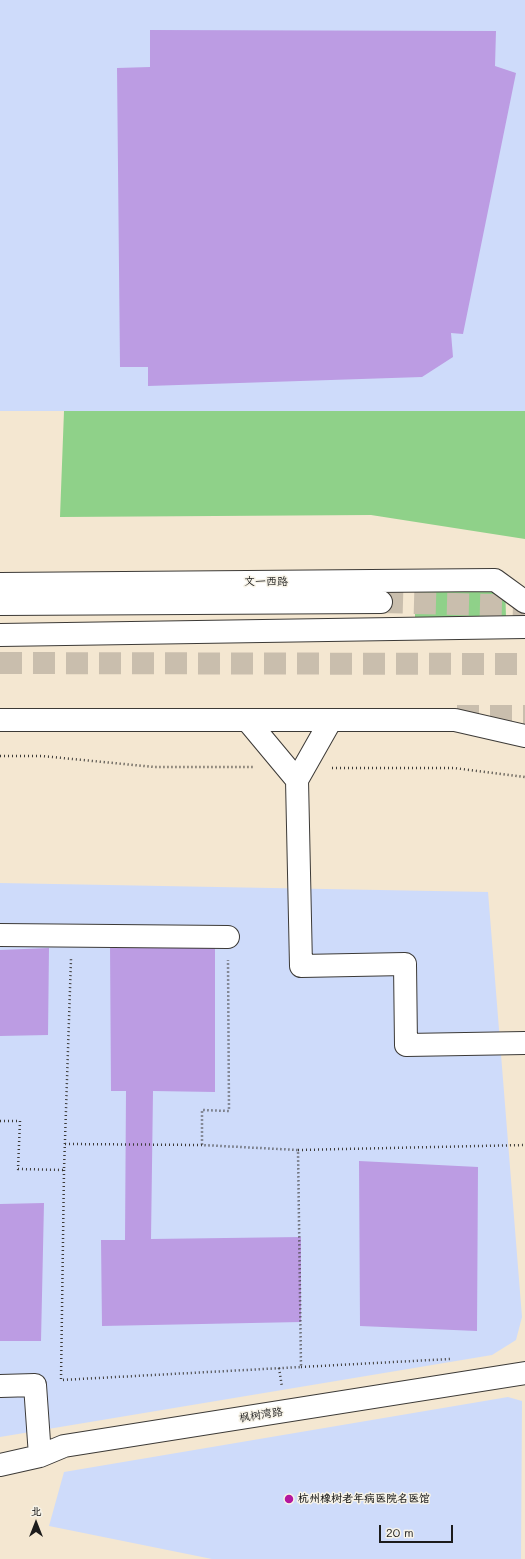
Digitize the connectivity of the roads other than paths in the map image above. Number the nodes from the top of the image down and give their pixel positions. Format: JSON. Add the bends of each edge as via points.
{"nodes":[{"id":1,"x":0,"y":584,"type":"edge"},
{"id":2,"x":381,"y":602,"type":"tunnel mouth"},
{"id":3,"x":525,"y":602,"type":"edge"},
{"id":4,"x":0,"y":604,"type":"edge"},
{"id":5,"x":525,"y":627,"type":"edge"},
{"id":6,"x":0,"y":635,"type":"edge"},
{"id":7,"x":0,"y":720,"type":"edge"},
{"id":8,"x":247,"y":720,"type":"junction"},
{"id":9,"x":331,"y":720,"type":"junction"},
{"id":10,"x":525,"y":736,"type":"edge"},
{"id":11,"x":297,"y":780,"type":"junction"},
{"id":12,"x":0,"y":935,"type":"edge"},
{"id":13,"x":228,"y":937,"type":"road end"},
{"id":14,"x":525,"y":1043,"type":"edge"},
{"id":15,"x":525,"y":1373,"type":"edge"},
{"id":16,"x":0,"y":1386,"type":"edge"},
{"id":17,"x":40,"y":1456,"type":"junction"},
{"id":18,"x":0,"y":1465,"type":"edge"}],
"edges":[{"from":1,"to":3,"type":"main road","name":"文一西路","via":[[495,580]]},
{"from":2,"to":4,"type":"main road"},
{"from":5,"to":6,"type":"main road"},
{"from":7,"to":8,"type":"main road"},
{"from":8,"to":9,"type":"main road"},
{"from":8,"to":11,"type":"main road"},
{"from":9,"to":10,"type":"main road","via":[[456,720]]},
{"from":9,"to":11,"type":"main road"},
{"from":11,"to":14,"type":"main road","via":[[301,966],[404,964],[406,1045]]},
{"from":12,"to":13,"type":"main road"},
{"from":15,"to":17,"type":"main road","name":"枫树湾路","via":[[64,1446]]},
{"from":16,"to":17,"type":"main road","via":[[35,1385]]},
{"from":17,"to":18,"type":"main road","name":"枫树湾路"}]}
